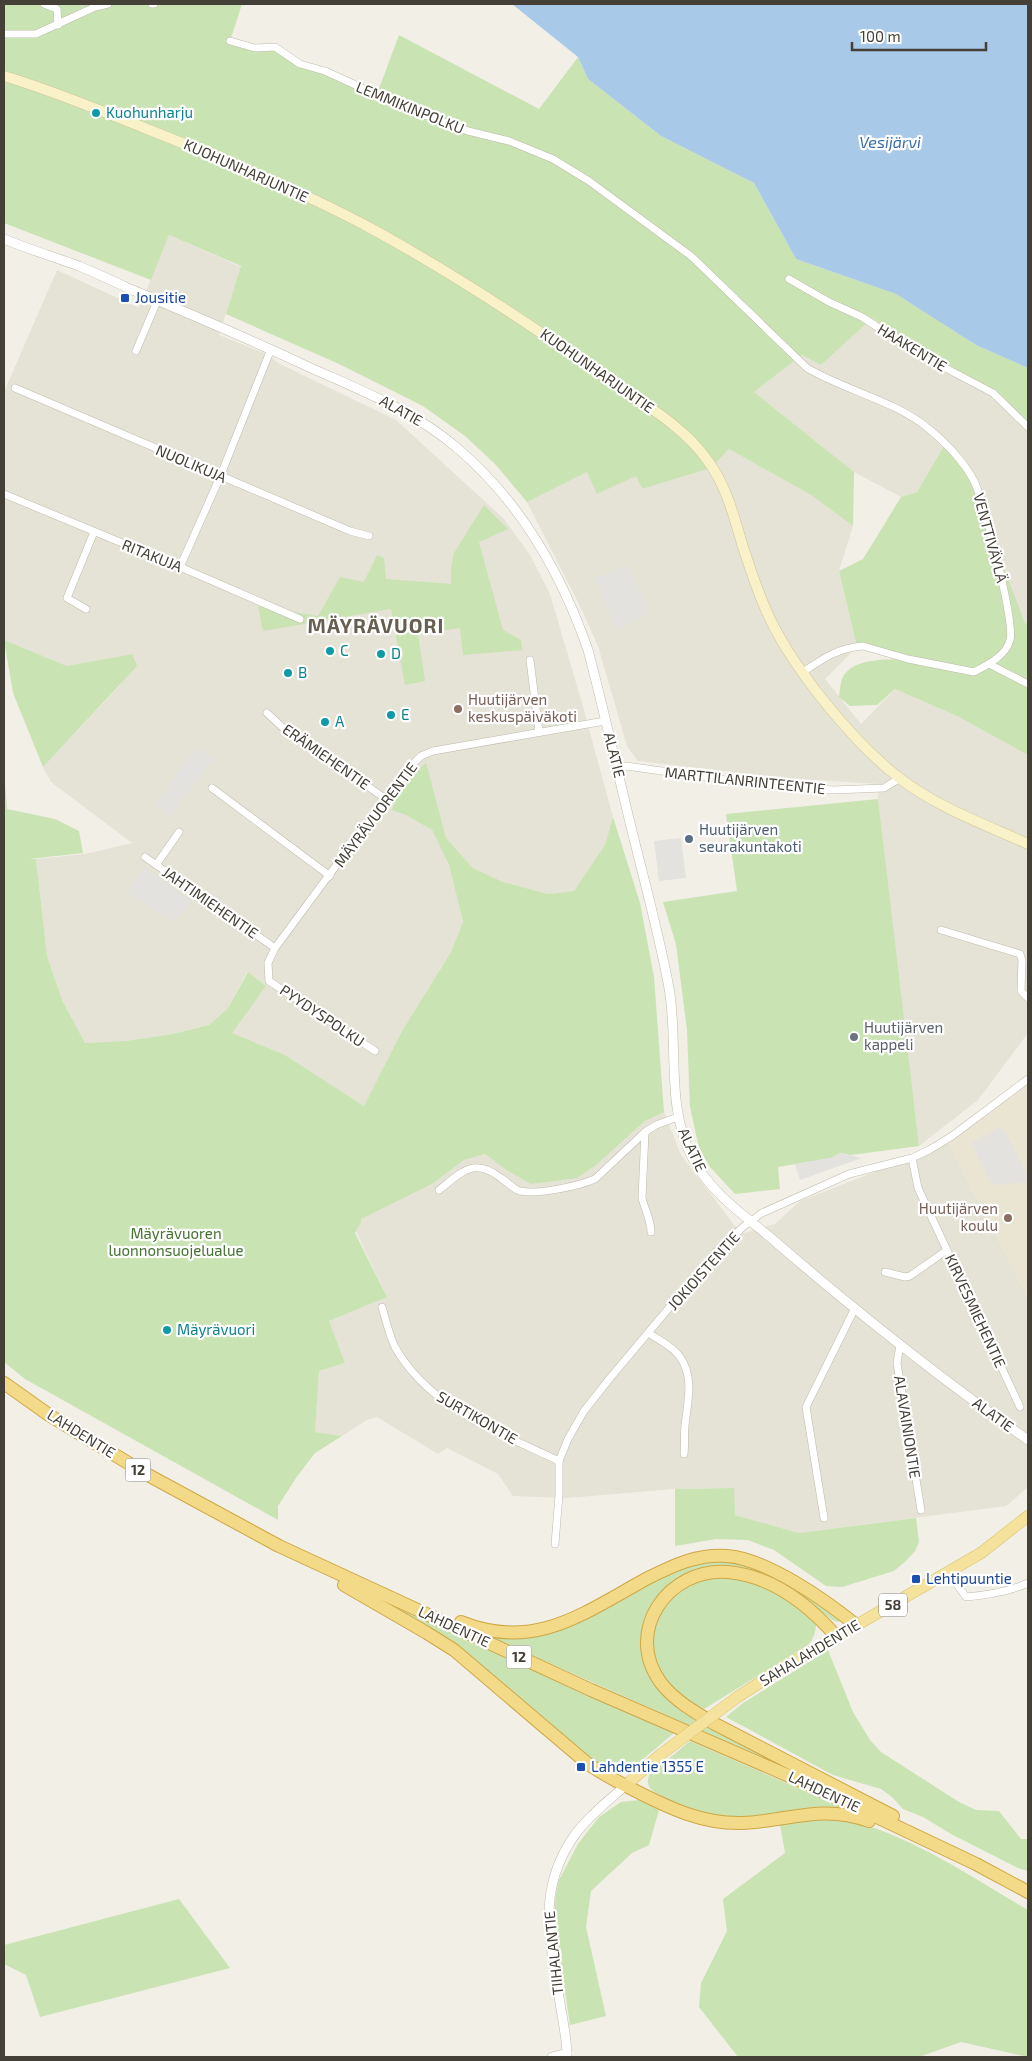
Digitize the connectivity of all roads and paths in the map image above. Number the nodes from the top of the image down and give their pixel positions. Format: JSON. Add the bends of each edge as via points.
{"nodes":[{"id":1,"x":44,"y":4,"type":"edge"},
{"id":2,"x":108,"y":4,"type":"edge"},
{"id":3,"x":58,"y":25,"type":"junction"},
{"id":4,"x":4,"y":34,"type":"edge"},
{"id":5,"x":230,"y":42,"type":"dead end"},
{"id":6,"x":4,"y":76,"type":"edge"},
{"id":7,"x":4,"y":239,"type":"edge"},
{"id":8,"x":691,"y":256,"type":"joint"},
{"id":9,"x":789,"y":279,"type":"dead end"},
{"id":10,"x":158,"y":299,"type":"junction"},
{"id":11,"x":271,"y":349,"type":"junction"},
{"id":12,"x":136,"y":351,"type":"dead end"},
{"id":13,"x":15,"y":388,"type":"dead end"},
{"id":14,"x":1028,"y":427,"type":"edge"},
{"id":15,"x":220,"y":477,"type":"junction"},
{"id":16,"x":4,"y":494,"type":"edge"},
{"id":17,"x":94,"y":532,"type":"junction"},
{"id":18,"x":369,"y":536,"type":"dead end"},
{"id":19,"x":180,"y":567,"type":"junction"},
{"id":20,"x":86,"y":609,"type":"dead end"},
{"id":21,"x":300,"y":619,"type":"dead end"},
{"id":22,"x":530,"y":660,"type":"dead end"},
{"id":23,"x":989,"y":664,"type":"junction"},
{"id":24,"x":803,"y":672,"type":"junction"},
{"id":25,"x":1028,"y":684,"type":"edge"},
{"id":26,"x":266,"y":713,"type":"dead end"},
{"id":27,"x":605,"y":721,"type":"junction"},
{"id":28,"x":539,"y":732,"type":"junction"},
{"id":29,"x":616,"y":767,"type":"junction"},
{"id":30,"x":900,"y":778,"type":"junction"},
{"id":31,"x":212,"y":788,"type":"dead end"},
{"id":32,"x":386,"y":799,"type":"junction"},
{"id":33,"x":179,"y":832,"type":"dead end"},
{"id":34,"x":1028,"y":844,"type":"edge"},
{"id":35,"x":145,"y":858,"type":"dead end"},
{"id":36,"x":156,"y":865,"type":"junction"},
{"id":37,"x":330,"y":876,"type":"junction"},
{"id":38,"x":941,"y":930,"type":"dead end"},
{"id":39,"x":275,"y":948,"type":"junction"},
{"id":40,"x":269,"y":981,"type":"joint"},
{"id":41,"x":1028,"y":998,"type":"edge"},
{"id":42,"x":375,"y":1051,"type":"dead end"},
{"id":43,"x":1028,"y":1080,"type":"edge"},
{"id":44,"x":678,"y":1117,"type":"junction"},
{"id":45,"x":645,"y":1132,"type":"junction"},
{"id":46,"x":912,"y":1158,"type":"junction"},
{"id":47,"x":438,"y":1190,"type":"dead end"},
{"id":48,"x":751,"y":1221,"type":"junction"},
{"id":49,"x":651,"y":1232,"type":"dead end"},
{"id":50,"x":947,"y":1250,"type":"junction"},
{"id":51,"x":885,"y":1272,"type":"dead end"},
{"id":52,"x":382,"y":1307,"type":"dead end"},
{"id":53,"x":854,"y":1310,"type":"junction"},
{"id":54,"x":649,"y":1333,"type":"junction"},
{"id":55,"x":900,"y":1345,"type":"junction"},
{"id":56,"x":4,"y":1383,"type":"edge"},
{"id":57,"x":1020,"y":1407,"type":"dead end"},
{"id":58,"x":1028,"y":1440,"type":"edge"},
{"id":59,"x":684,"y":1454,"type":"dead end"},
{"id":60,"x":560,"y":1461,"type":"junction"},
{"id":61,"x":921,"y":1510,"type":"dead end"},
{"id":62,"x":1028,"y":1516,"type":"edge"},
{"id":63,"x":824,"y":1518,"type":"dead end"},
{"id":64,"x":555,"y":1544,"type":"dead end"},
{"id":65,"x":279,"y":1546,"type":"junction"},
{"id":66,"x":949,"y":1573,"type":"junction"},
{"id":67,"x":342,"y":1576,"type":"junction"},
{"id":68,"x":1028,"y":1583,"type":"edge"},
{"id":69,"x":856,"y":1625,"type":"junction"},
{"id":70,"x":836,"y":1636,"type":"junction"},
{"id":71,"x":626,"y":1786,"type":"junction"},
{"id":72,"x":976,"y":1864,"type":"junction"},
{"id":73,"x":996,"y":1874,"type":"junction"},
{"id":74,"x":1028,"y":1892,"type":"edge"},
{"id":75,"x":567,"y":2055,"type":"edge"},
{"id":76,"x":552,"y":2057,"type":"edge"}],
"edges":[{"from":1,"to":3,"type":"street","via":[[57,9]]},
{"from":2,"to":3,"type":"street"},
{"from":3,"to":4,"type":"street","via":[[36,34]]},
{"from":5,"to":8,"type":"street","name":"LEMMIKINPOLKU","via":[[255,48],[275,47],[300,64],[325,71],[406,108],[553,159],[589,181]]},
{"from":6,"to":24,"type":"main road","name":"KUOHUNHARJUNTIE","via":[[197,149],[372,230],[456,278],[555,341],[660,415],[698,449],[724,488],[767,614]]},
{"from":7,"to":10,"type":"street","name":"ALATIE"},
{"from":8,"to":23,"type":"street","name":"VENTTIVÄYLÄ","via":[[807,368],[911,416],[945,444],[965,468],[982,502],[1010,617],[1010,640],[1005,650]]},
{"from":9,"to":14,"type":"street","name":"HAAKENTIE","via":[[862,317],[917,353],[992,393]]},
{"from":10,"to":11,"type":"street","name":"ALATIE"},
{"from":10,"to":12,"type":"street"},
{"from":11,"to":15,"type":"street"},
{"from":11,"to":27,"type":"street","name":"ALATIE","via":[[392,405],[429,427],[456,446],[505,494],[555,570],[578,620]]},
{"from":13,"to":15,"type":"street","name":"NUOLIKUJA"},
{"from":15,"to":18,"type":"street","name":"NUOLIKUJA"},
{"from":15,"to":19,"type":"street"},
{"from":16,"to":17,"type":"street","name":"RITAKUJA"},
{"from":17,"to":19,"type":"street","name":"RITAKUJA"},
{"from":17,"to":20,"type":"street","via":[[67,598]]},
{"from":19,"to":21,"type":"street","name":"RITAKUJA"},
{"from":22,"to":28,"type":"street"},
{"from":23,"to":24,"type":"street","name":"VENTTIVÄYLÄ","via":[[974,672],[863,646],[837,650]]},
{"from":23,"to":25,"type":"street"},
{"from":24,"to":30,"type":"main road","name":"KUOHUNHARJUNTIE","via":[[860,741]]},
{"from":26,"to":32,"type":"street","name":"ERÄMIEHENTIE"},
{"from":27,"to":28,"type":"street","name":"MÄYRÄVUORENTIE"},
{"from":27,"to":29,"type":"street","name":"ALATIE"},
{"from":28,"to":32,"type":"street","name":"MÄYRÄVUORENTIE","via":[[421,756]]},
{"from":29,"to":30,"type":"street","name":"MARTTILANRINTEENTIE","via":[[762,785],[833,790],[884,788]]},
{"from":29,"to":44,"type":"street","name":"ALATIE","via":[[670,989]]},
{"from":30,"to":34,"type":"main road","name":"KUOHUNHARJUNTIE","via":[[950,809]]},
{"from":31,"to":37,"type":"street"},
{"from":32,"to":37,"type":"street","name":"MÄYRÄVUORENTIE"},
{"from":33,"to":36,"type":"street"},
{"from":35,"to":36,"type":"street","name":"JAHTIMIEHENTIE"},
{"from":36,"to":39,"type":"street","name":"JAHTIMIEHENTIE"},
{"from":37,"to":39,"type":"street","name":"MÄYRÄVUORENTIE"},
{"from":38,"to":41,"type":"street","via":[[1020,954],[1021,990]]},
{"from":39,"to":40,"type":"street","name":"MÄYRÄVUORENTIE","via":[[268,963]]},
{"from":40,"to":42,"type":"street","name":"PYYDYSPOLKU"},
{"from":43,"to":46,"type":"street","name":"JOKIOISTENTIE","via":[[952,1136]]},
{"from":44,"to":45,"type":"street"},
{"from":44,"to":48,"type":"street","name":"ALATIE","via":[[692,1159],[707,1182]]},
{"from":45,"to":47,"type":"street","via":[[595,1179],[585,1183],[534,1193],[518,1191],[490,1169],[477,1167],[464,1171]]},
{"from":45,"to":49,"type":"street","via":[[642,1198],[651,1222]]},
{"from":46,"to":48,"type":"street","name":"JOKIOISTENTIE","via":[[849,1174]]},
{"from":46,"to":50,"type":"street","name":"KIRVESMIEHENTIE","via":[[918,1188]]},
{"from":48,"to":53,"type":"street","name":"ALATIE"},
{"from":48,"to":54,"type":"street","name":"JOKIOISTENTIE","via":[[716,1252]]},
{"from":50,"to":51,"type":"street","via":[[910,1276]]},
{"from":50,"to":57,"type":"street","name":"KIRVESMIEHENTIE"},
{"from":52,"to":60,"type":"street","name":"SURTIKONTIE","via":[[394,1346],[435,1396],[488,1428]]},
{"from":53,"to":55,"type":"street","name":"ALATIE"},
{"from":53,"to":63,"type":"street","via":[[806,1407]]},
{"from":54,"to":59,"type":"street","via":[[680,1356],[686,1369],[689,1400]]},
{"from":54,"to":60,"type":"street","name":"JOKIOISTENTIE","via":[[584,1411]]},
{"from":55,"to":58,"type":"street","name":"ALATIE"},
{"from":55,"to":61,"type":"street","name":"ALAVAINIONTIE","via":[[896,1363]]},
{"from":56,"to":65,"type":"highway","name":"LAHDENTIE","number":"12","via":[[148,1475]]},
{"from":60,"to":64,"type":"street","name":"JOKIOISTENTIE"},
{"from":62,"to":66,"type":"main road","name":"SAHALAHDENTIE","number":"58"},
{"from":65,"to":67,"type":"highway","name":"LAHDENTIE","number":"12"},
{"from":65,"to":71,"type":"highway","via":[[454,1650],[582,1760]]},
{"from":66,"to":68,"type":"street","via":[[966,1597],[1014,1590]]},
{"from":66,"to":69,"type":"main road","name":"SAHALAHDENTIE","number":"58"},
{"from":67,"to":69,"type":"highway","via":[[469,1626],[500,1633],[518,1633],[546,1630],[569,1621],[686,1560],[728,1556],[755,1562],[783,1576]]},
{"from":67,"to":72,"type":"highway","name":"LAHDENTIE","number":"12","via":[[803,1782]]},
{"from":69,"to":70,"type":"main road","name":"SAHALAHDENTIE","number":"58"},
{"from":70,"to":71,"type":"main road","name":"SAHALAHDENTIE","number":"58","bridge":true,"via":[[736,1698]]},
{"from":70,"to":73,"type":"highway","via":[[819,1617],[791,1595],[749,1576],[718,1572],[693,1576],[673,1588],[651,1620],[648,1640],[650,1659],[657,1677],[687,1707]]},
{"from":71,"to":72,"type":"highway","via":[[677,1811],[705,1820],[744,1823],[822,1812],[848,1814]]},
{"from":71,"to":75,"type":"street","name":"TIIHALANTIE","via":[[572,1838],[551,1885],[549,1932]]},
{"from":72,"to":73,"type":"highway","name":"LAHDENTIE","number":"12"},
{"from":73,"to":74,"type":"highway","name":"LAHDENTIE","number":"12"},
{"from":75,"to":76,"type":"street"}]}
